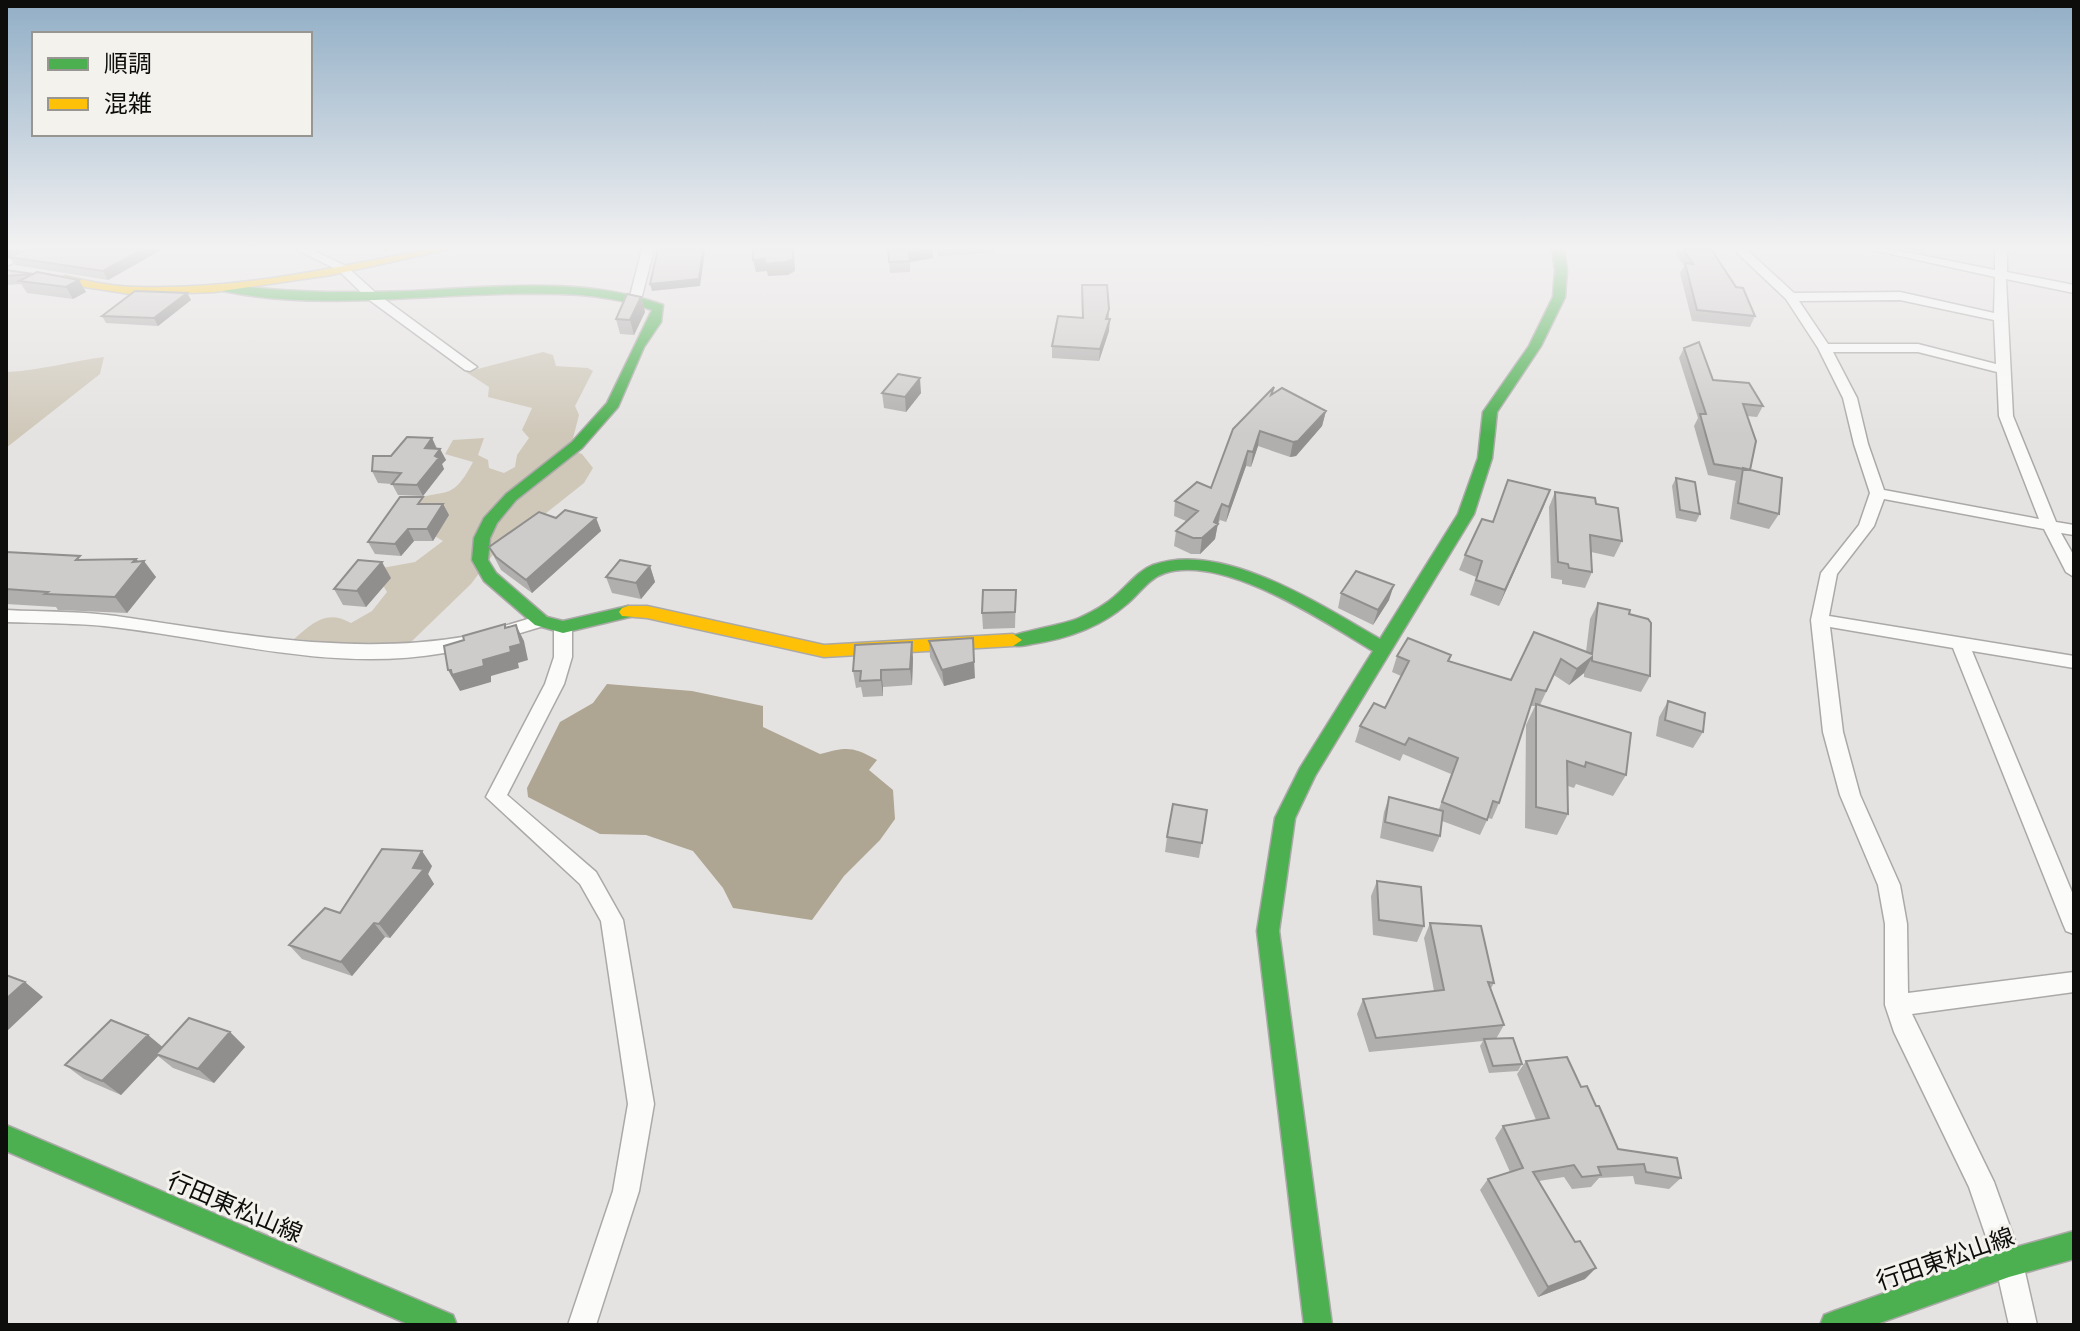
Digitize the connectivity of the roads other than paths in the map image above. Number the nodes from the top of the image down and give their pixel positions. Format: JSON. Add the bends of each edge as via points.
{"nodes":[{"id":1,"x":393,"y":311,"type":"edge"},
{"id":2,"x":660,"y":311,"type":"edge"},
{"id":3,"x":1553,"y":311,"type":"edge"},
{"id":4,"x":1800,"y":311,"type":"edge"},
{"id":5,"x":1969,"y":311,"type":"edge"},
{"id":6,"x":2000,"y":311,"type":"edge"},
{"id":7,"x":2000,"y":318,"type":"junction"},
{"id":8,"x":1824,"y":348,"type":"junction"},
{"id":9,"x":470,"y":367,"type":"dead end"},
{"id":10,"x":2002,"y":369,"type":"junction"},
{"id":11,"x":1878,"y":493,"type":"junction"},
{"id":12,"x":2050,"y":526,"type":"junction"},
{"id":13,"x":2074,"y":530,"type":"edge"},
{"id":14,"x":2074,"y":572,"type":"edge"},
{"id":15,"x":6,"y":616,"type":"edge"},
{"id":16,"x":1820,"y":620,"type":"junction"},
{"id":17,"x":552,"y":624,"type":"junction"},
{"id":18,"x":1960,"y":644,"type":"junction"},
{"id":19,"x":1384,"y":649,"type":"junction"},
{"id":20,"x":2074,"y":662,"type":"edge"},
{"id":21,"x":2074,"y":924,"type":"edge"},
{"id":22,"x":2074,"y":982,"type":"edge"},
{"id":23,"x":1897,"y":1005,"type":"junction"},
{"id":24,"x":6,"y":1138,"type":"edge"},
{"id":25,"x":2074,"y":1245,"type":"edge"},
{"id":26,"x":2009,"y":1263,"type":"junction"},
{"id":27,"x":443,"y":1325,"type":"edge"},
{"id":28,"x":582,"y":1325,"type":"edge"},
{"id":29,"x":1318,"y":1325,"type":"edge"},
{"id":30,"x":1834,"y":1325,"type":"edge"},
{"id":31,"x":2023,"y":1325,"type":"edge"}],
"edges":[{"from":1,"to":9,"type":"street"},
{"from":2,"to":17,"type":"street","via":[[613,404],[577,445],[511,497],[482,538],[480,560],[490,577]]},
{"from":3,"to":19,"type":"street","via":[[1490,412],[1485,458],[1466,514]]},
{"from":4,"to":8,"type":"street"},
{"from":5,"to":7,"type":"street"},
{"from":6,"to":7,"type":"street"},
{"from":7,"to":10,"type":"street"},
{"from":8,"to":10,"type":"street","via":[[1918,348]]},
{"from":8,"to":11,"type":"street","via":[[1850,398]]},
{"from":10,"to":12,"type":"street","via":[[2006,416]]},
{"from":11,"to":12,"type":"street"},
{"from":11,"to":16,"type":"street","via":[[1866,526],[1829,573]]},
{"from":12,"to":13,"type":"street"},
{"from":12,"to":14,"type":"street"},
{"from":15,"to":17,"type":"street","via":[[115,622],[367,652],[447,647]]},
{"from":16,"to":18,"type":"street"},
{"from":16,"to":23,"type":"street","via":[[1833,732],[1850,795],[1889,885],[1896,924]]},
{"from":17,"to":19,"type":"street","via":[[647,612],[824,651],[1025,639],[1086,622],[1157,570],[1182,562],[1242,574]]},
{"from":17,"to":28,"type":"street","via":[[566,646],[558,683],[496,797],[588,878],[612,920],[641,1104],[626,1191]]},
{"from":18,"to":20,"type":"street"},
{"from":18,"to":21,"type":"street"},
{"from":19,"to":29,"type":"street","via":[[1285,818],[1268,931]]},
{"from":22,"to":23,"type":"street"},
{"from":23,"to":26,"type":"street","via":[[1981,1182]]},
{"from":24,"to":27,"type":"street","name":"行田東松山線"},
{"from":25,"to":26,"type":"street","name":"行田東松山線"},
{"from":26,"to":30,"type":"street","name":"行田東松山線"},
{"from":26,"to":31,"type":"street"}]}
